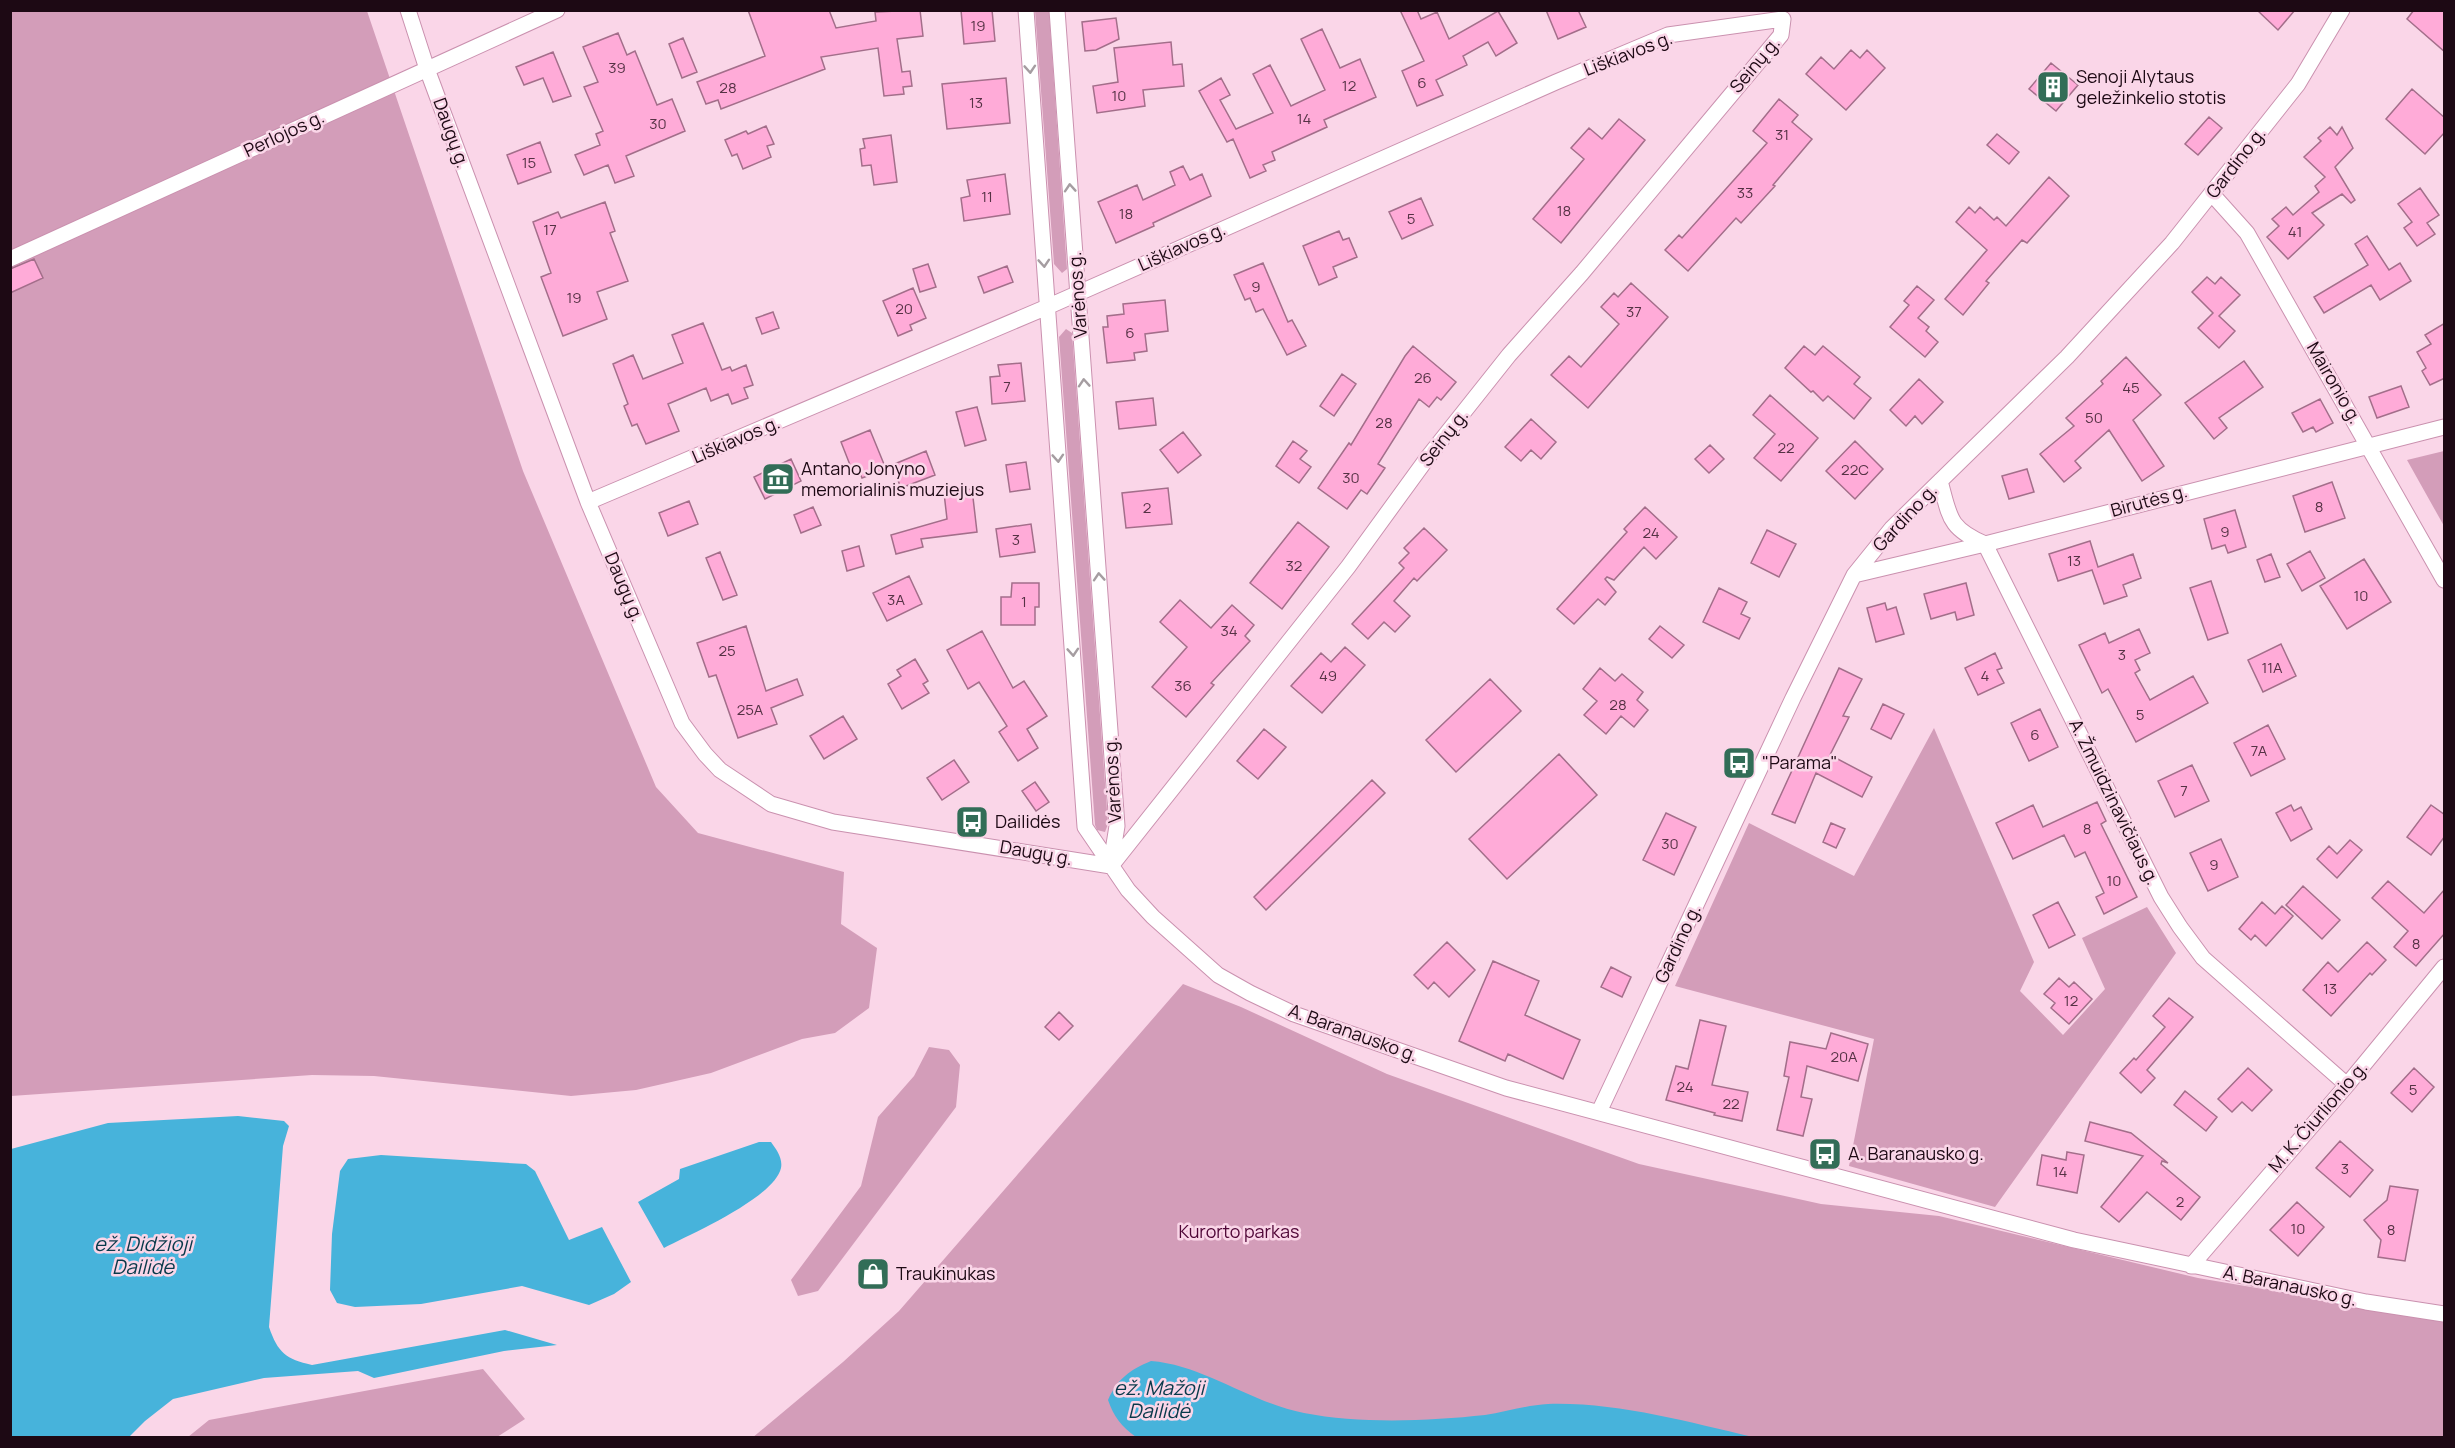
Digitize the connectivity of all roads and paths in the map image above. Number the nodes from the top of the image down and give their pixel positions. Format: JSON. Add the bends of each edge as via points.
{"nodes":[{"id":1,"x":408,"y":10,"type":"edge"},
{"id":2,"x":557,"y":10,"type":"edge"},
{"id":3,"x":1026,"y":10,"type":"edge"},
{"id":4,"x":1057,"y":10,"type":"edge"},
{"id":5,"x":2342,"y":10,"type":"edge"},
{"id":6,"x":1783,"y":19,"type":"joint"},
{"id":7,"x":427,"y":69,"type":"junction"},
{"id":8,"x":2212,"y":194,"type":"junction"},
{"id":9,"x":10,"y":259,"type":"edge"},
{"id":10,"x":1078,"y":293,"type":"junction"},
{"id":11,"x":1047,"y":307,"type":"junction"},
{"id":12,"x":2445,"y":427,"type":"edge"},
{"id":13,"x":2370,"y":445,"type":"junction"},
{"id":14,"x":1940,"y":481,"type":"junction"},
{"id":15,"x":588,"y":502,"type":"junction"},
{"id":16,"x":1985,"y":544,"type":"junction"},
{"id":17,"x":1854,"y":575,"type":"junction"},
{"id":18,"x":2445,"y":579,"type":"edge"},
{"id":19,"x":1111,"y":866,"type":"junction"},
{"id":20,"x":2445,"y":968,"type":"edge"},
{"id":21,"x":2346,"y":1085,"type":"junction"},
{"id":22,"x":1599,"y":1112,"type":"junction"},
{"id":23,"x":2191,"y":1266,"type":"junction"},
{"id":24,"x":2445,"y":1314,"type":"edge"}],
"edges":[{"from":1,"to":7,"type":"street","name":"Daugų g."},
{"from":2,"to":7,"type":"street","name":"Perlojos g."},
{"from":3,"to":11,"type":"street","name":"Varėnos g.","one_way":true},
{"from":10,"to":4,"type":"street","name":"Varėnos g.","one_way":true},
{"from":5,"to":8,"type":"street","name":"Gardino g.","via":[[2298,84]]},
{"from":6,"to":10,"type":"street","name":"Liškiavos g.","via":[[1668,36]]},
{"from":6,"to":19,"type":"street","name":"Seinų g.","via":[[1781,35],[1509,355],[1348,567]]},
{"from":7,"to":9,"type":"street","name":"Perlojos g."},
{"from":7,"to":15,"type":"street","name":"Daugų g."},
{"from":8,"to":13,"type":"street","name":"Maironio g.","via":[[2247,233]]},
{"from":8,"to":14,"type":"street","name":"Gardino g.","via":[[2115,307]]},
{"from":10,"to":11,"type":"street","name":"Liškiavos g."},
{"from":19,"to":10,"type":"street","name":"Varėnos g.","one_way":true,"via":[[1117,826]]},
{"from":11,"to":15,"type":"street","name":"Liškiavos g."},
{"from":11,"to":19,"type":"street","name":"Varėnos g.","one_way":true,"via":[[1085,827]]},
{"from":12,"to":13,"type":"street","name":"Birutės g."},
{"from":13,"to":16,"type":"street","name":"Birutės g."},
{"from":13,"to":18,"type":"street","name":"Maironio g."},
{"from":14,"to":16,"type":"street","via":[[1952,521],[1965,535]]},
{"from":14,"to":17,"type":"street","name":"Gardino g.","via":[[1892,528]]},
{"from":15,"to":19,"type":"street","name":"Daugų g.","via":[[682,723],[705,754],[736,782],[771,804],[833,822]]},
{"from":16,"to":17,"type":"street","name":"Birutės g."},
{"from":16,"to":21,"type":"street","name":"A. Žmuidzinavičiaus g.","via":[[2161,897],[2180,927],[2203,957]]},
{"from":17,"to":22,"type":"street","name":"Gardino g.","via":[[1792,698]]},
{"from":19,"to":22,"type":"street","name":"A. Baranausko g.","via":[[1153,917],[1218,975],[1250,993],[1294,1014],[1506,1088]]},
{"from":20,"to":21,"type":"street","name":"M. K. Čiurlionio g."},
{"from":21,"to":23,"type":"street","name":"M. K. Čiurlionio g."},
{"from":22,"to":23,"type":"street","name":"A. Baranausko g.","via":[[2074,1240]]},
{"from":23,"to":24,"type":"street","name":"A. Baranausko g."}]}
